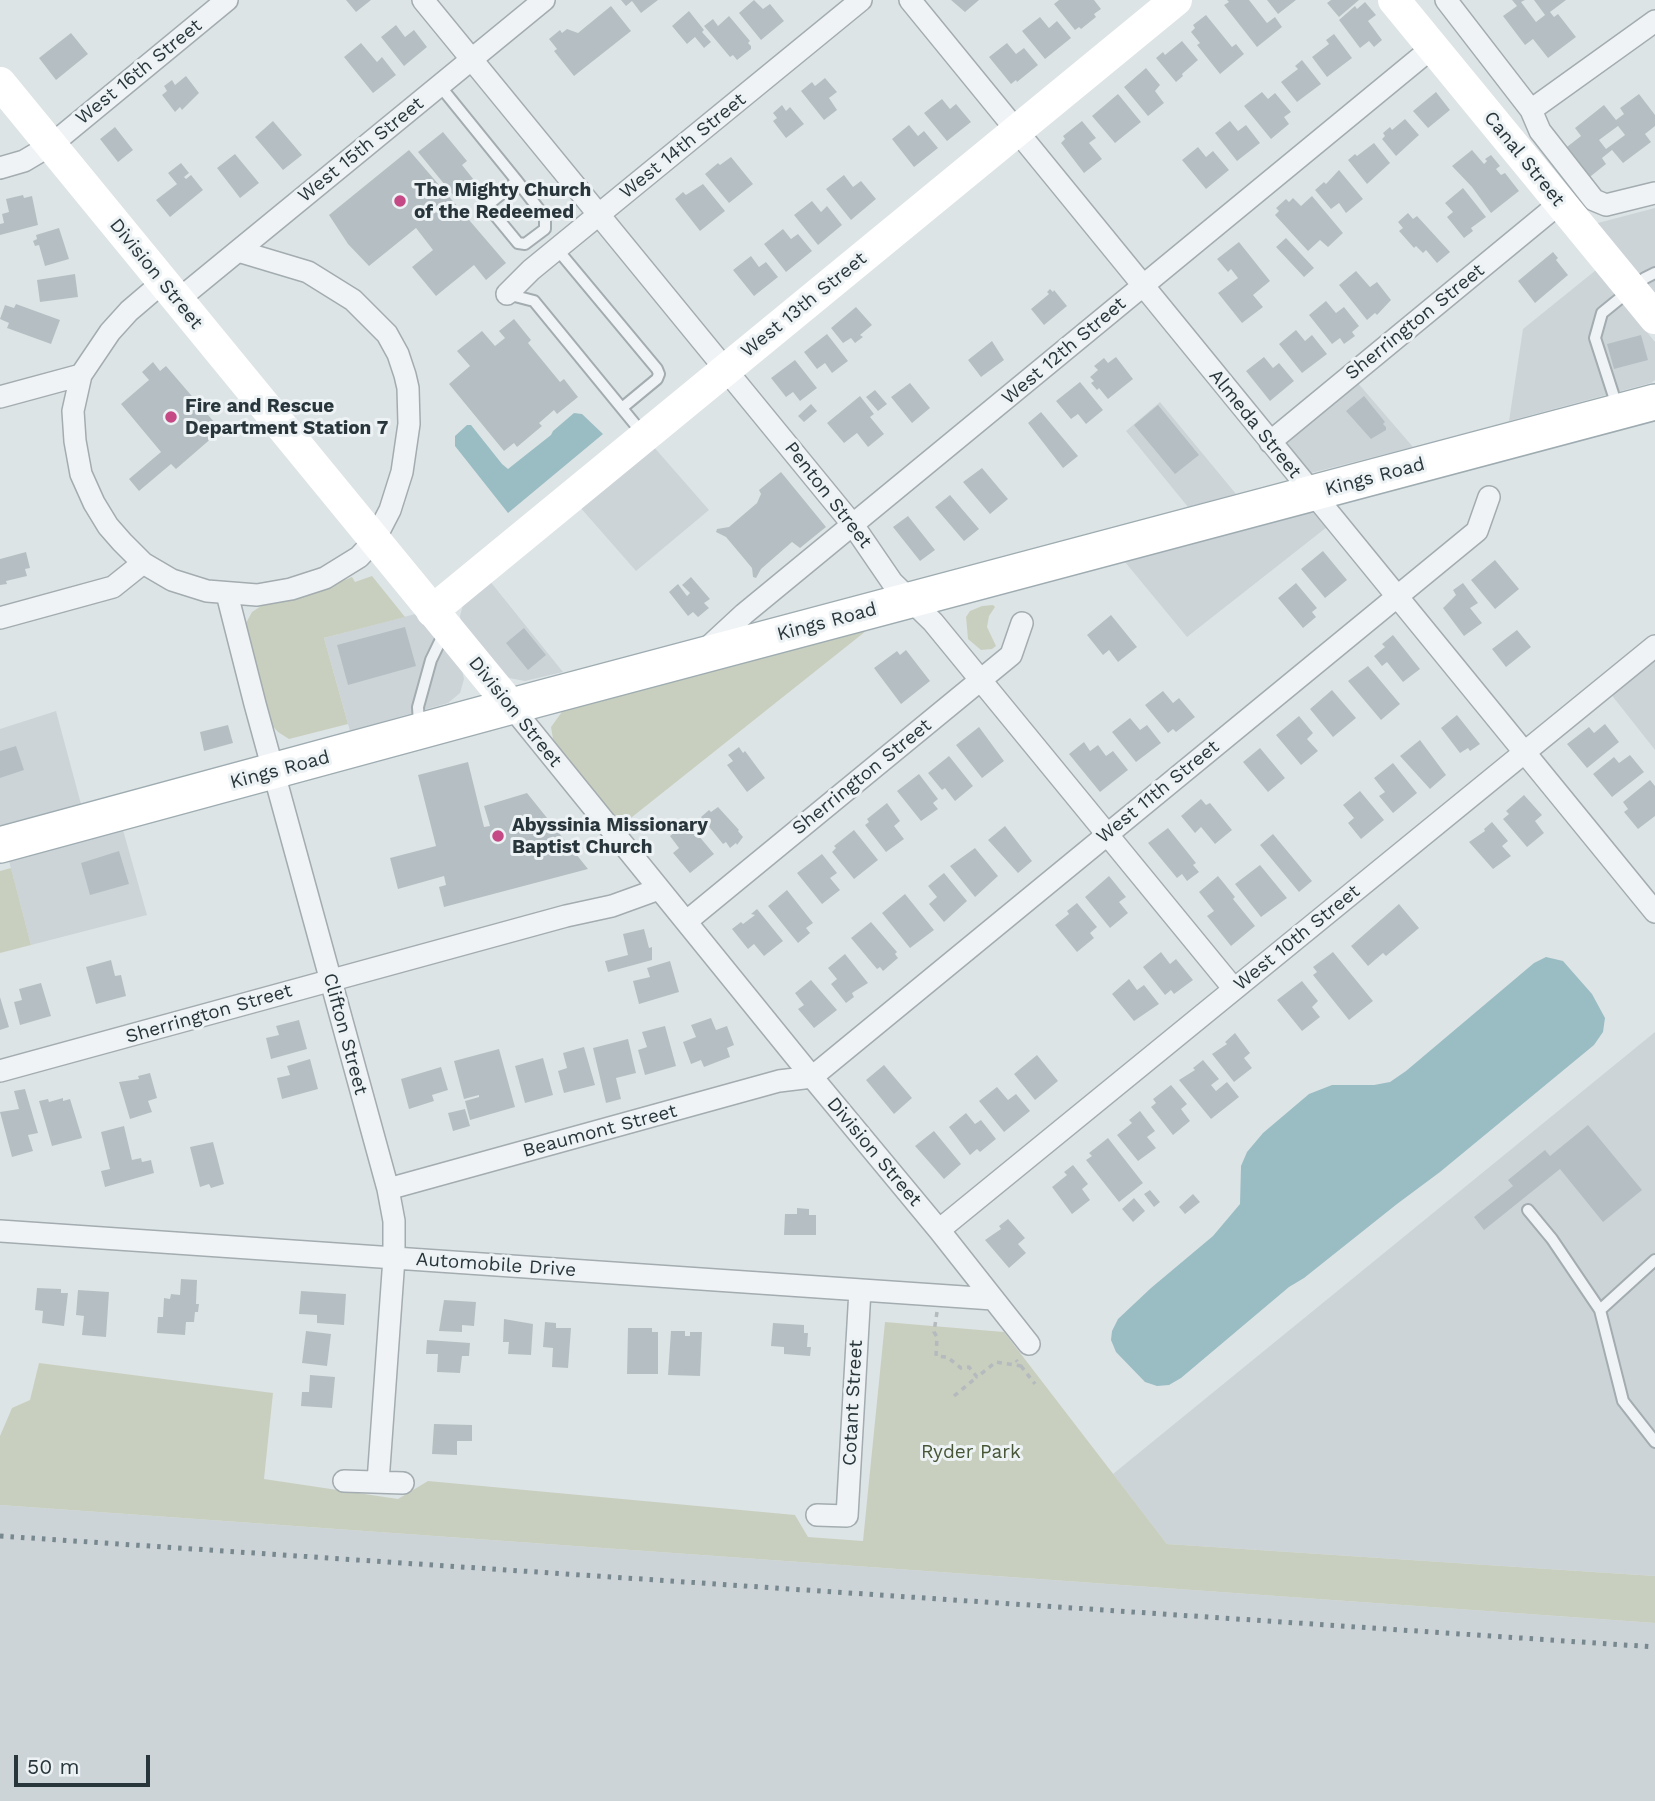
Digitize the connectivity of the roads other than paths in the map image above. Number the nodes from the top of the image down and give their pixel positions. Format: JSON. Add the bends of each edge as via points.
{"nodes":[{"id":1,"x":227,"y":0,"type":"edge"},
{"id":2,"x":423,"y":0,"type":"edge"},
{"id":3,"x":544,"y":0,"type":"edge"},
{"id":4,"x":861,"y":0,"type":"edge"},
{"id":5,"x":910,"y":0,"type":"edge"},
{"id":6,"x":1176,"y":0,"type":"edge"},
{"id":7,"x":1394,"y":0,"type":"edge"},
{"id":8,"x":1446,"y":0,"type":"edge"},
{"id":9,"x":1655,"y":21,"type":"edge"},
{"id":10,"x":1433,"y":47,"type":"junction"},
{"id":11,"x":472,"y":59,"type":"junction"},
{"id":12,"x":0,"y":83,"type":"edge"},
{"id":13,"x":440,"y":86,"type":"junction"},
{"id":14,"x":1531,"y":110,"type":"junction"},
{"id":15,"x":1017,"y":131,"type":"junction"},
{"id":16,"x":51,"y":145,"type":"junction"},
{"id":17,"x":0,"y":168,"type":"edge"},
{"id":18,"x":517,"y":181,"type":"junction"},
{"id":19,"x":1655,"y":193,"type":"edge"},
{"id":20,"x":1560,"y":203,"type":"junction"},
{"id":21,"x":599,"y":214,"type":"junction"},
{"id":22,"x":557,"y":248,"type":"junction"},
{"id":23,"x":238,"y":251,"type":"junction"},
{"id":24,"x":1643,"y":281,"type":"edge"},
{"id":25,"x":1143,"y":285,"type":"junction"},
{"id":26,"x":171,"y":291,"type":"junction"},
{"id":27,"x":507,"y":294,"type":"joint"},
{"id":28,"x":1655,"y":318,"type":"edge"},
{"id":29,"x":726,"y":369,"type":"junction"},
{"id":30,"x":81,"y":375,"type":"junction"},
{"id":31,"x":0,"y":397,"type":"edge"},
{"id":32,"x":1655,"y":402,"type":"edge"},
{"id":33,"x":622,"y":408,"type":"junction"},
{"id":34,"x":1619,"y":412,"type":"junction"},
{"id":35,"x":645,"y":436,"type":"junction"},
{"id":36,"x":1270,"y":442,"type":"junction"},
{"id":37,"x":1311,"y":494,"type":"junction"},
{"id":38,"x":1489,"y":497,"type":"dead end"},
{"id":39,"x":853,"y":525,"type":"junction"},
{"id":40,"x":374,"y":541,"type":"junction"},
{"id":41,"x":143,"y":563,"type":"junction"},
{"id":42,"x":227,"y":594,"type":"junction"},
{"id":43,"x":1398,"y":596,"type":"junction"},
{"id":44,"x":911,"y":599,"type":"junction"},
{"id":45,"x":0,"y":618,"type":"edge"},
{"id":46,"x":439,"y":620,"type":"junction"},
{"id":47,"x":1021,"y":623,"type":"dead end"},
{"id":48,"x":1655,"y":646,"type":"edge"},
{"id":49,"x":698,"y":656,"type":"junction"},
{"id":50,"x":980,"y":680,"type":"junction"},
{"id":51,"x":511,"y":706,"type":"junction"},
{"id":52,"x":420,"y":731,"type":"junction"},
{"id":53,"x":1525,"y":752,"type":"junction"},
{"id":54,"x":274,"y":772,"type":"junction"},
{"id":55,"x":1107,"y":834,"type":"junction"},
{"id":56,"x":0,"y":845,"type":"edge"},
{"id":57,"x":659,"y":889,"type":"junction"},
{"id":58,"x":1655,"y":912,"type":"edge"},
{"id":59,"x":687,"y":922,"type":"junction"},
{"id":60,"x":331,"y":980,"type":"junction"},
{"id":61,"x":1234,"y":989,"type":"junction"},
{"id":62,"x":0,"y":1071,"type":"edge"},
{"id":63,"x":812,"y":1077,"type":"junction"},
{"id":64,"x":388,"y":1189,"type":"junction"},
{"id":65,"x":1528,"y":1210,"type":"dead end"},
{"id":66,"x":939,"y":1230,"type":"junction"},
{"id":67,"x":0,"y":1231,"type":"edge"},
{"id":68,"x":394,"y":1258,"type":"junction"},
{"id":69,"x":1655,"y":1260,"type":"edge"},
{"id":70,"x":860,"y":1290,"type":"junction"},
{"id":71,"x":992,"y":1299,"type":"junction"},
{"id":72,"x":1600,"y":1310,"type":"junction"},
{"id":73,"x":1019,"y":1348,"type":"road end"},
{"id":74,"x":1655,"y":1442,"type":"edge"},
{"id":75,"x":344,"y":1481,"type":"dead end"},
{"id":76,"x":377,"y":1482,"type":"junction"},
{"id":77,"x":403,"y":1483,"type":"dead end"},
{"id":78,"x":817,"y":1515,"type":"dead end"}],
"edges":[{"from":1,"to":16,"type":"street","name":"West 16th Street"},
{"from":2,"to":11,"type":"street","name":"Penton Street"},
{"from":3,"to":11,"type":"street","name":"West 15th Street"},
{"from":4,"to":21,"type":"street","name":"West 14th Street"},
{"from":5,"to":15,"type":"street","name":"Almeda Street"},
{"from":6,"to":15,"type":"street","name":"West 13th Street"},
{"from":7,"to":10,"type":"street","name":"Canal Street"},
{"from":8,"to":14,"type":"street"},
{"from":9,"to":14,"type":"street"},
{"from":10,"to":20,"type":"street","name":"Canal Street"},
{"from":10,"to":25,"type":"street","name":"West 12th Street"},
{"from":11,"to":13,"type":"street","name":"West 15th Street"},
{"from":11,"to":21,"type":"street","name":"Penton Street"},
{"from":12,"to":16,"type":"street","name":"Division Street"},
{"from":13,"to":18,"type":"lane"},
{"from":13,"to":23,"type":"street","name":"West 15th Street"},
{"from":14,"to":19,"type":"street","via":[[1540,131],[1594,200],[1606,205]]},
{"from":15,"to":25,"type":"street","name":"Almeda Street"},
{"from":15,"to":29,"type":"street","name":"West 13th Street"},
{"from":16,"to":17,"type":"street","name":"West 16th Street"},
{"from":16,"to":26,"type":"street","name":"Division Street"},
{"from":18,"to":18,"type":"lane","via":[[545,217],[545,229],[525,244],[519,243],[490,209],[490,203]]},
{"from":20,"to":24,"type":"street","name":"Canal Street"},
{"from":20,"to":36,"type":"street","name":"Sherrington Street"},
{"from":21,"to":22,"type":"street","name":"West 14th Street"},
{"from":21,"to":29,"type":"street","name":"Penton Street"},
{"from":22,"to":27,"type":"street","name":"West 14th Street"},
{"from":22,"to":33,"type":"lane","via":[[657,369],[657,379]]},
{"from":23,"to":26,"type":"street","name":"West 15th Street"},
{"from":23,"to":40,"type":"street","via":[[327,282],[377,322],[398,354],[408,388],[409,424],[402,472]]},
{"from":24,"to":28,"type":"street","name":"Canal Street"},
{"from":24,"to":34,"type":"lane","via":[[1602,313],[1595,338]]},
{"from":25,"to":36,"type":"street","name":"Almeda Street"},
{"from":25,"to":39,"type":"street","name":"West 12th Street"},
{"from":26,"to":30,"type":"street","name":"West 15th Street","via":[[128,311]]},
{"from":26,"to":40,"type":"street","name":"Division Street"},
{"from":27,"to":33,"type":"lane","via":[[534,301]]},
{"from":29,"to":35,"type":"street","name":"West 13th Street"},
{"from":29,"to":39,"type":"street","name":"Penton Street"},
{"from":30,"to":31,"type":"street"},
{"from":30,"to":41,"type":"street","via":[[73,411],[81,474],[108,526]]},
{"from":32,"to":34,"type":"main road","name":"Kings Road"},
{"from":33,"to":35,"type":"lane"},
{"from":34,"to":37,"type":"main road","name":"Kings Road"},
{"from":35,"to":46,"type":"street","name":"West 13th Street"},
{"from":36,"to":37,"type":"street","name":"Almeda Street"},
{"from":37,"to":43,"type":"street","name":"Almeda Street"},
{"from":37,"to":44,"type":"main road","name":"Kings Road"},
{"from":38,"to":43,"type":"street","name":"West 11th Street","via":[[1476,531]]},
{"from":39,"to":44,"type":"street","name":"Penton Street","via":[[892,582]]},
{"from":39,"to":49,"type":"street","name":"West 12th Street"},
{"from":40,"to":42,"type":"street","via":[[351,563],[325,578],[257,595]]},
{"from":40,"to":46,"type":"street","name":"Division Street"},
{"from":41,"to":42,"type":"street","via":[[172,580]]},
{"from":41,"to":45,"type":"street","via":[[113,587]]},
{"from":42,"to":54,"type":"street","name":"Clifton Street"},
{"from":43,"to":53,"type":"street","name":"Almeda Street"},
{"from":43,"to":55,"type":"street","name":"West 11th Street"},
{"from":44,"to":49,"type":"main road","name":"Kings Road"},
{"from":44,"to":50,"type":"street","name":"Penton Street"},
{"from":46,"to":51,"type":"street","name":"Division Street"},
{"from":46,"to":52,"type":"lane","via":[[418,707]]},
{"from":47,"to":50,"type":"street","name":"Sherrington Street","via":[[1011,655]]},
{"from":48,"to":53,"type":"street","name":"West 10th Street"},
{"from":49,"to":51,"type":"main road","name":"Kings Road"},
{"from":50,"to":55,"type":"street","name":"Penton Street"},
{"from":50,"to":59,"type":"street","name":"Sherrington Street"},
{"from":51,"to":52,"type":"main road","name":"Kings Road"},
{"from":51,"to":57,"type":"street","name":"Division Street"},
{"from":52,"to":54,"type":"main road","name":"Kings Road"},
{"from":53,"to":58,"type":"street","name":"Almeda Street"},
{"from":53,"to":61,"type":"street","name":"West 10th Street"},
{"from":54,"to":56,"type":"main road","name":"Kings Road"},
{"from":54,"to":60,"type":"street","name":"Clifton Street"},
{"from":55,"to":61,"type":"street","name":"Penton Street"},
{"from":55,"to":63,"type":"street","name":"West 11th Street"},
{"from":57,"to":59,"type":"street","name":"Division Street"},
{"from":57,"to":60,"type":"street","name":"Sherrington Street","via":[[612,906]]},
{"from":59,"to":63,"type":"street","name":"Division Street"},
{"from":60,"to":62,"type":"street","name":"Sherrington Street"},
{"from":60,"to":64,"type":"street","name":"Clifton Street"},
{"from":61,"to":66,"type":"street","name":"West 10th Street"},
{"from":63,"to":64,"type":"street","name":"Beaumont Street","via":[[779,1081]]},
{"from":63,"to":66,"type":"street","name":"Division Street"},
{"from":64,"to":68,"type":"street","name":"Clifton Street"},
{"from":65,"to":72,"type":"lane"},
{"from":66,"to":71,"type":"street","name":"Division Street"},
{"from":67,"to":68,"type":"street","name":"Automobile Drive"},
{"from":68,"to":70,"type":"street","name":"Automobile Drive"},
{"from":68,"to":76,"type":"street","name":"Clifton Street"},
{"from":69,"to":72,"type":"lane"},
{"from":70,"to":71,"type":"street","name":"Automobile Drive"},
{"from":70,"to":78,"type":"street","name":"Cotant Street","via":[[848,1516]]},
{"from":71,"to":73,"type":"street","name":"Division Street"},
{"from":72,"to":74,"type":"lane","via":[[1623,1401]]},
{"from":75,"to":76,"type":"street"},
{"from":76,"to":77,"type":"street"}]}
